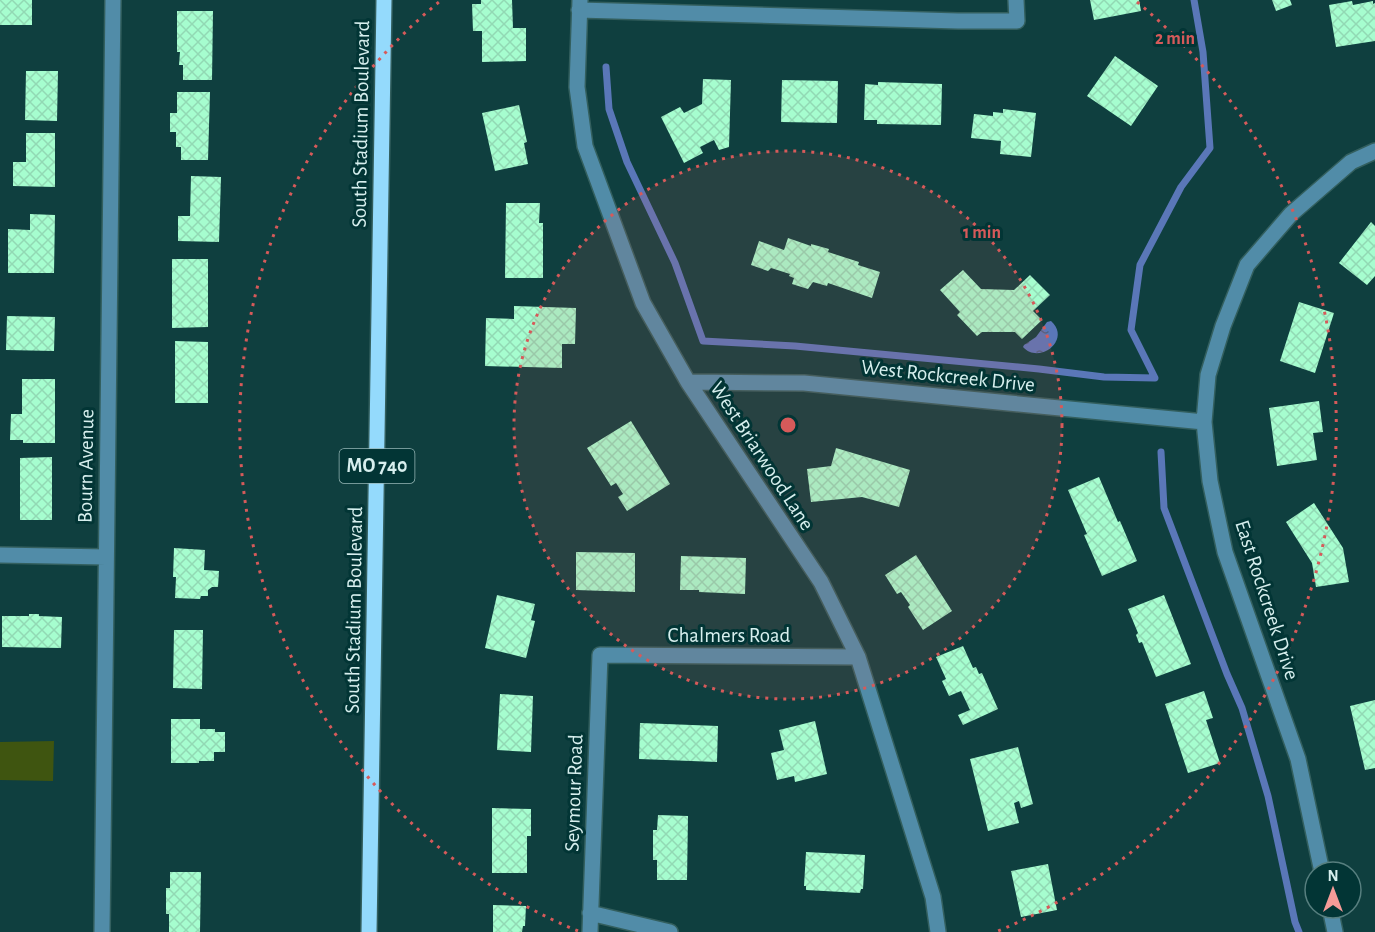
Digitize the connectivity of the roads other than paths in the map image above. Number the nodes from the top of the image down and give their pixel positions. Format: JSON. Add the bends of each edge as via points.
{"nodes":[{"id":1,"x":113,"y":0,"type":"edge"},
{"id":2,"x":384,"y":0,"type":"edge"},
{"id":3,"x":1016,"y":0,"type":"edge"},
{"id":4,"x":580,"y":5,"type":"edge"},
{"id":5,"x":1375,"y":151,"type":"edge"},
{"id":6,"x":688,"y":382,"type":"junction"},
{"id":7,"x":1204,"y":422,"type":"junction"},
{"id":8,"x":0,"y":555,"type":"edge"},
{"id":9,"x":106,"y":557,"type":"junction"},
{"id":10,"x":600,"y":655,"type":"joint"},
{"id":11,"x":858,"y":657,"type":"junction"},
{"id":12,"x":1319,"y":860,"type":"edge"},
{"id":13,"x":590,"y":913,"type":"junction"},
{"id":14,"x":102,"y":932,"type":"edge"},
{"id":15,"x":369,"y":932,"type":"edge"},
{"id":16,"x":590,"y":932,"type":"edge"},
{"id":17,"x":670,"y":932,"type":"edge"},
{"id":18,"x":938,"y":932,"type":"edge"}],
"edges":[{"from":1,"to":9,"type":"street","name":"Bourn Avenue"},
{"from":2,"to":15,"type":"main road","name":"South Stadium Boulevard","number":"MO 740"},
{"from":3,"to":4,"type":"street","via":[[1017,21]]},
{"from":4,"to":6,"type":"street","name":"West Briarwood Lane","via":[[577,87],[585,146],[643,303]]},
{"from":5,"to":7,"type":"street","name":"East Rockcreek Drive","via":[[1351,162],[1291,214],[1247,265],[1208,375]]},
{"from":6,"to":7,"type":"street","name":"West Rockcreek Drive","via":[[804,383]]},
{"from":6,"to":11,"type":"street","name":"West Briarwood Lane","via":[[821,582]]},
{"from":7,"to":12,"type":"street","name":"East Rockcreek Drive","via":[[1210,481],[1225,552],[1298,759]]},
{"from":8,"to":9,"type":"street"},
{"from":9,"to":14,"type":"street","name":"Bourn Avenue"},
{"from":10,"to":11,"type":"street","name":"Chalmers Road"},
{"from":10,"to":13,"type":"street","name":"Seymour Road"},
{"from":11,"to":18,"type":"street","name":"West Briarwood Lane","via":[[933,897]]},
{"from":13,"to":16,"type":"street","name":"Seymour Road"},
{"from":13,"to":17,"type":"street"}]}
